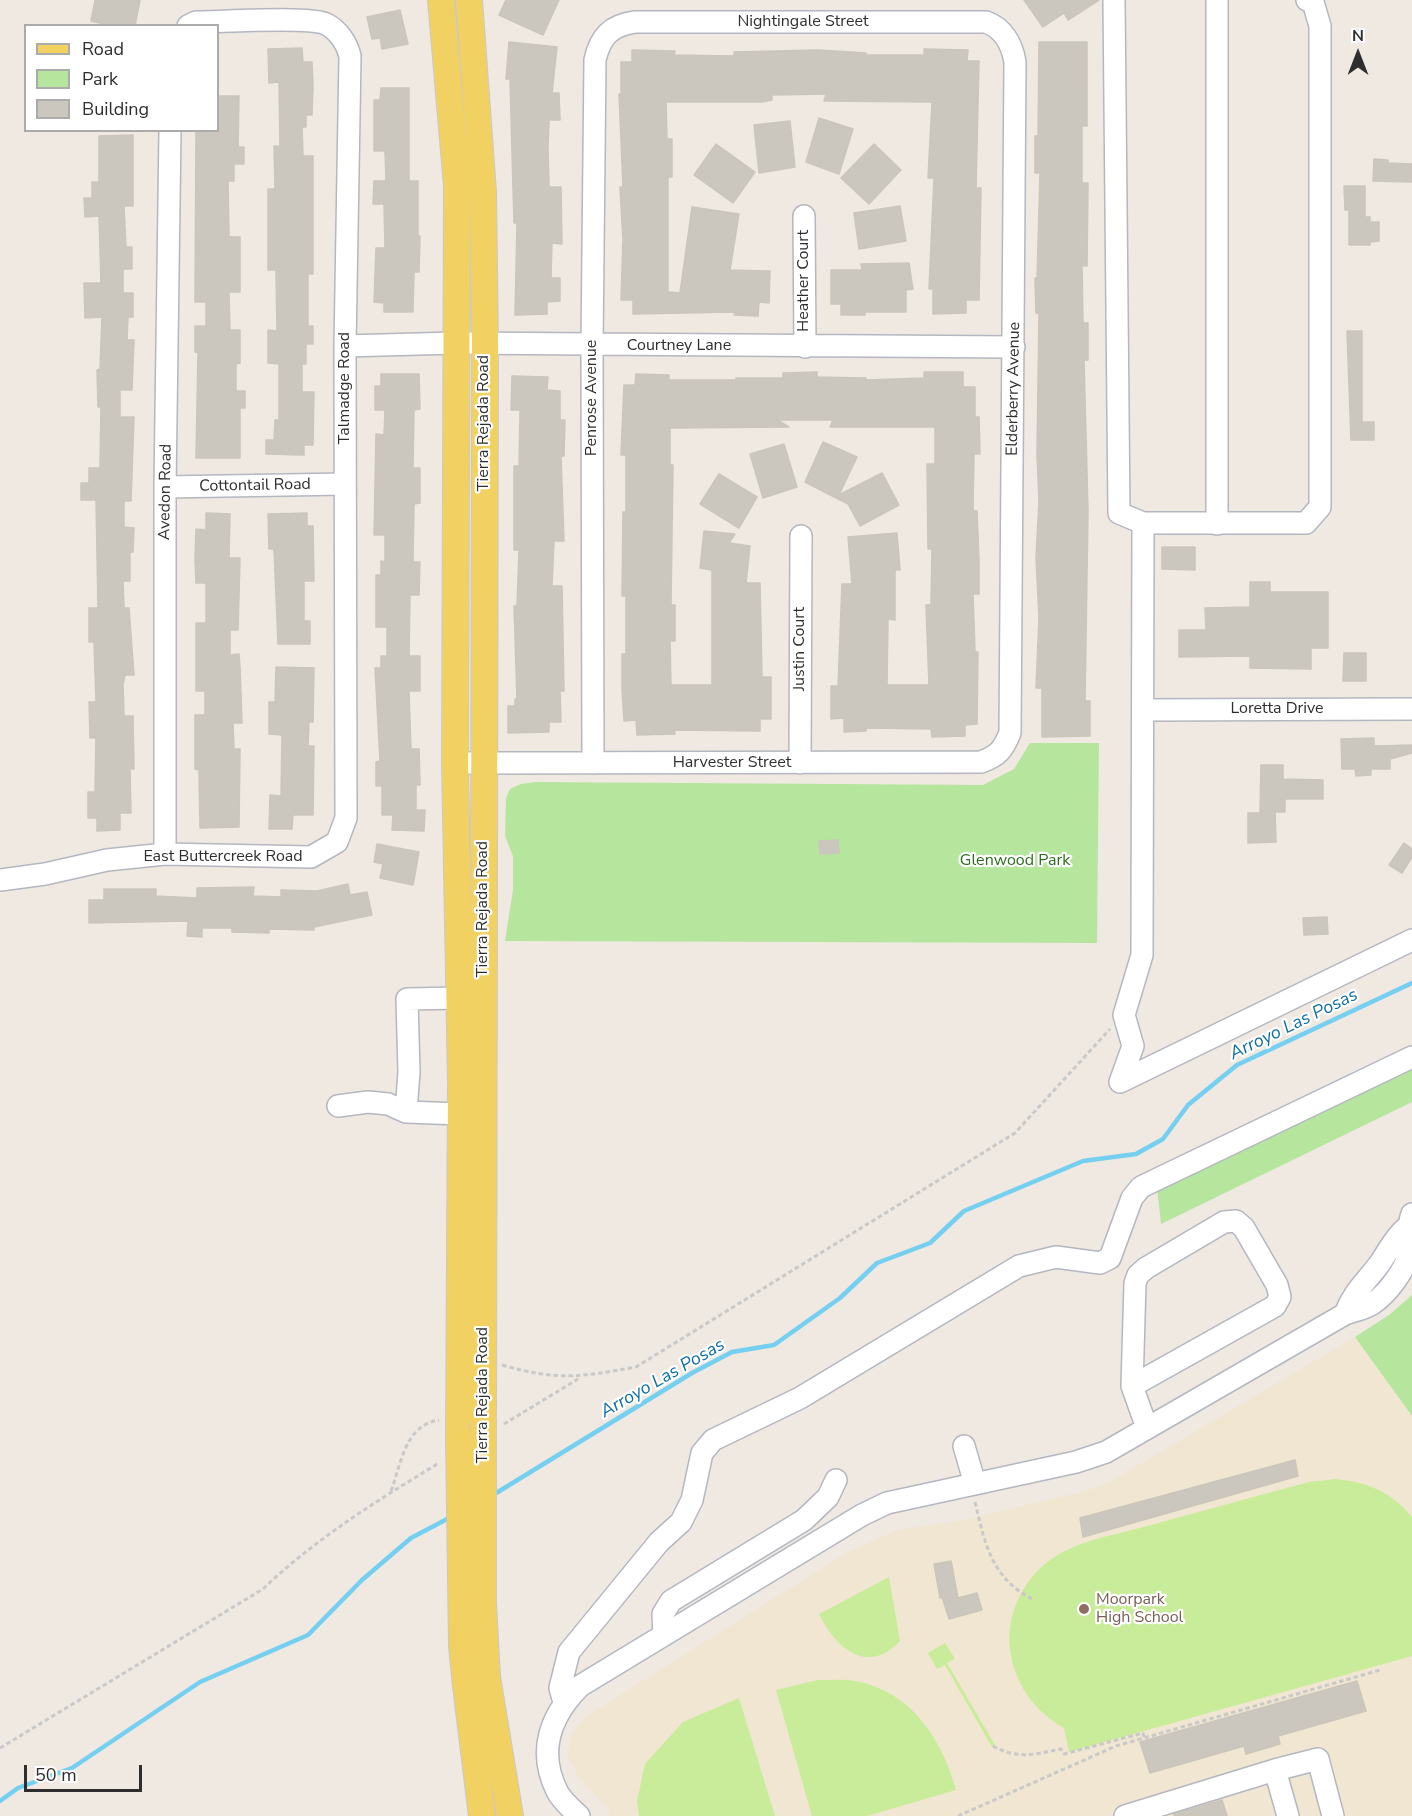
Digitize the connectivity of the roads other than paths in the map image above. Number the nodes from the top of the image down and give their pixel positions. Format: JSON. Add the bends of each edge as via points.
{"nodes":[{"id":1,"x":441,"y":0,"type":"edge"},
{"id":2,"x":469,"y":0,"type":"edge"},
{"id":3,"x":1114,"y":0,"type":"edge"},
{"id":4,"x":1217,"y":0,"type":"edge"},
{"id":5,"x":1307,"y":0,"type":"edge"},
{"id":6,"x":192,"y":24,"type":"edge"},
{"id":7,"x":1002,"y":31,"type":"joint"},
{"id":8,"x":605,"y":35,"type":"joint"},
{"id":9,"x":170,"y":132,"type":"edge"},
{"id":10,"x":804,"y":216,"type":"dead end"},
{"id":11,"x":455,"y":343,"type":"junction"},
{"id":12,"x":485,"y":344,"type":"junction"},
{"id":13,"x":345,"y":346,"type":"junction"},
{"id":14,"x":592,"y":346,"type":"junction"},
{"id":15,"x":805,"y":347,"type":"junction"},
{"id":16,"x":1014,"y":347,"type":"junction"},
{"id":17,"x":345,"y":484,"type":"junction"},
{"id":18,"x":165,"y":487,"type":"junction"},
{"id":19,"x":1143,"y":523,"type":"junction"},
{"id":20,"x":1217,"y":524,"type":"junction"},
{"id":21,"x":801,"y":536,"type":"dead end"},
{"id":22,"x":1412,"y":709,"type":"edge"},
{"id":23,"x":1143,"y":710,"type":"junction"},
{"id":24,"x":1004,"y":748,"type":"joint"},
{"id":25,"x":483,"y":762,"type":"junction"},
{"id":26,"x":455,"y":763,"type":"junction"},
{"id":27,"x":593,"y":763,"type":"junction"},
{"id":28,"x":800,"y":763,"type":"junction"},
{"id":29,"x":337,"y":842,"type":"joint"},
{"id":30,"x":165,"y":854,"type":"junction"},
{"id":31,"x":0,"y":880,"type":"edge"},
{"id":32,"x":1412,"y":940,"type":"edge"},
{"id":33,"x":460,"y":998,"type":"junction"},
{"id":34,"x":1412,"y":1057,"type":"edge"},
{"id":35,"x":338,"y":1106,"type":"dead end"},
{"id":36,"x":405,"y":1112,"type":"junction"},
{"id":37,"x":461,"y":1114,"type":"junction"},
{"id":38,"x":1409,"y":1221,"type":"edge"},
{"id":39,"x":1132,"y":1386,"type":"junction"},
{"id":40,"x":475,"y":1426,"type":"junction"},
{"id":41,"x":1147,"y":1428,"type":"junction"},
{"id":42,"x":964,"y":1446,"type":"dead end"},
{"id":43,"x":836,"y":1480,"type":"dead end"},
{"id":44,"x":975,"y":1493,"type":"junction"},
{"id":45,"x":664,"y":1635,"type":"junction"},
{"id":46,"x":476,"y":1681,"type":"junction"},
{"id":47,"x":564,"y":1702,"type":"junction"},
{"id":48,"x":1275,"y":1770,"type":"junction"},
{"id":49,"x":482,"y":1816,"type":"edge"},
{"id":50,"x":510,"y":1816,"type":"edge"},
{"id":51,"x":579,"y":1816,"type":"edge"},
{"id":52,"x":1125,"y":1816,"type":"edge"},
{"id":53,"x":1288,"y":1816,"type":"edge"},
{"id":54,"x":1333,"y":1816,"type":"edge"}],
"edges":[{"from":1,"to":11,"type":"main road","name":"Tierra Rejada Road","via":[[456,186]]},
{"from":2,"to":12,"type":"main road","name":"Tierra Rejada Road","via":[[483,192]]},
{"from":3,"to":19,"type":"street","via":[[1119,513]]},
{"from":4,"to":20,"type":"street"},
{"from":5,"to":20,"type":"street","via":[[1313,2],[1320,26],[1320,507],[1306,523]]},
{"from":6,"to":13,"type":"street","name":"Talmadge Road","via":[[319,21],[332,27],[348,49]]},
{"from":7,"to":8,"type":"street","name":"Nightingale Street","via":[[986,22],[635,22],[621,24]]},
{"from":7,"to":16,"type":"street","name":"Elderberry Avenue","via":[[1016,62]]},
{"from":8,"to":14,"type":"street","name":"Penrose Avenue","via":[[595,60]]},
{"from":9,"to":18,"type":"street","name":"Avedon Road"},
{"from":10,"to":15,"type":"street","name":"Heather Court"},
{"from":11,"to":12,"type":"street","name":"Courtney Lane"},
{"from":11,"to":13,"type":"street","name":"Courtney Lane"},
{"from":11,"to":26,"type":"main road","name":"Tierra Rejada Road"},
{"from":12,"to":14,"type":"street","name":"Courtney Lane"},
{"from":12,"to":25,"type":"main road","name":"Tierra Rejada Road"},
{"from":13,"to":17,"type":"street","name":"Talmadge Road"},
{"from":14,"to":15,"type":"street","name":"Courtney Lane"},
{"from":14,"to":27,"type":"street","name":"Penrose Avenue"},
{"from":15,"to":16,"type":"street","name":"Courtney Lane"},
{"from":16,"to":24,"type":"street","name":"Elderberry Avenue","via":[[1010,733]]},
{"from":17,"to":18,"type":"street","name":"Cottontail Road"},
{"from":17,"to":29,"type":"street","name":"Talmadge Road","via":[[346,818]]},
{"from":18,"to":30,"type":"street","name":"Avedon Road"},
{"from":19,"to":20,"type":"street"},
{"from":19,"to":23,"type":"street"},
{"from":21,"to":28,"type":"street","name":"Justin Court"},
{"from":22,"to":23,"type":"street","name":"Loretta Drive"},
{"from":23,"to":32,"type":"street","via":[[1142,955],[1124,1015],[1133,1046],[1120,1082]]},
{"from":24,"to":28,"type":"street","name":"Harvester Street","via":[[996,757],[981,762]]},
{"from":25,"to":26,"type":"street","name":"Harvester Street"},
{"from":25,"to":27,"type":"street","name":"Harvester Street"},
{"from":25,"to":40,"type":"main road","name":"Tierra Rejada Road","via":[[483,1360]]},
{"from":26,"to":33,"type":"main road","name":"Tierra Rejada Road"},
{"from":27,"to":28,"type":"street","name":"Harvester Street"},
{"from":29,"to":30,"type":"street","name":"East Buttercreek Road","via":[[311,857]]},
{"from":30,"to":31,"type":"street","name":"East Buttercreek Road","via":[[107,860]]},
{"from":33,"to":36,"type":"street","via":[[407,999],[409,1072]]},
{"from":33,"to":37,"type":"main road","name":"Tierra Rejada Road"},
{"from":34,"to":47,"type":"street","via":[[1141,1187],[1132,1198],[1110,1258],[1100,1263],[1056,1257],[1019,1266],[800,1398],[713,1440],[702,1453],[692,1500],[681,1522],[659,1542],[569,1652],[561,1688]]},
{"from":35,"to":36,"type":"street","via":[[368,1102],[388,1104]]},
{"from":36,"to":37,"type":"street"},
{"from":37,"to":40,"type":"main road","name":"Tierra Rejada Road"},
{"from":38,"to":41,"type":"street","via":[[1406,1263],[1371,1305],[1345,1314]]},
{"from":39,"to":39,"type":"street","via":[[1133,1301],[1138,1275],[1224,1222],[1236,1221],[1277,1285],[1280,1297],[1275,1306]]},
{"from":39,"to":41,"type":"street"},
{"from":40,"to":46,"type":"main road","name":"Tierra Rejada Road","bridge":true,"via":[[462,1646]]},
{"from":41,"to":44,"type":"street","via":[[1106,1452]]},
{"from":42,"to":44,"type":"street"},
{"from":43,"to":45,"type":"street","via":[[828,1497],[804,1520],[671,1601],[663,1614]]},
{"from":44,"to":45,"type":"street","via":[[887,1503]]},
{"from":45,"to":47,"type":"street","via":[[580,1686]]},
{"from":46,"to":49,"type":"main road","name":"Tierra Rejada Road"},
{"from":46,"to":50,"type":"main road","name":"Tierra Rejada Road"},
{"from":47,"to":51,"type":"street","via":[[550,1726],[550,1773],[558,1793]]},
{"from":48,"to":52,"type":"street"},
{"from":48,"to":53,"type":"street"},
{"from":48,"to":54,"type":"street","via":[[1318,1759]]}]}
